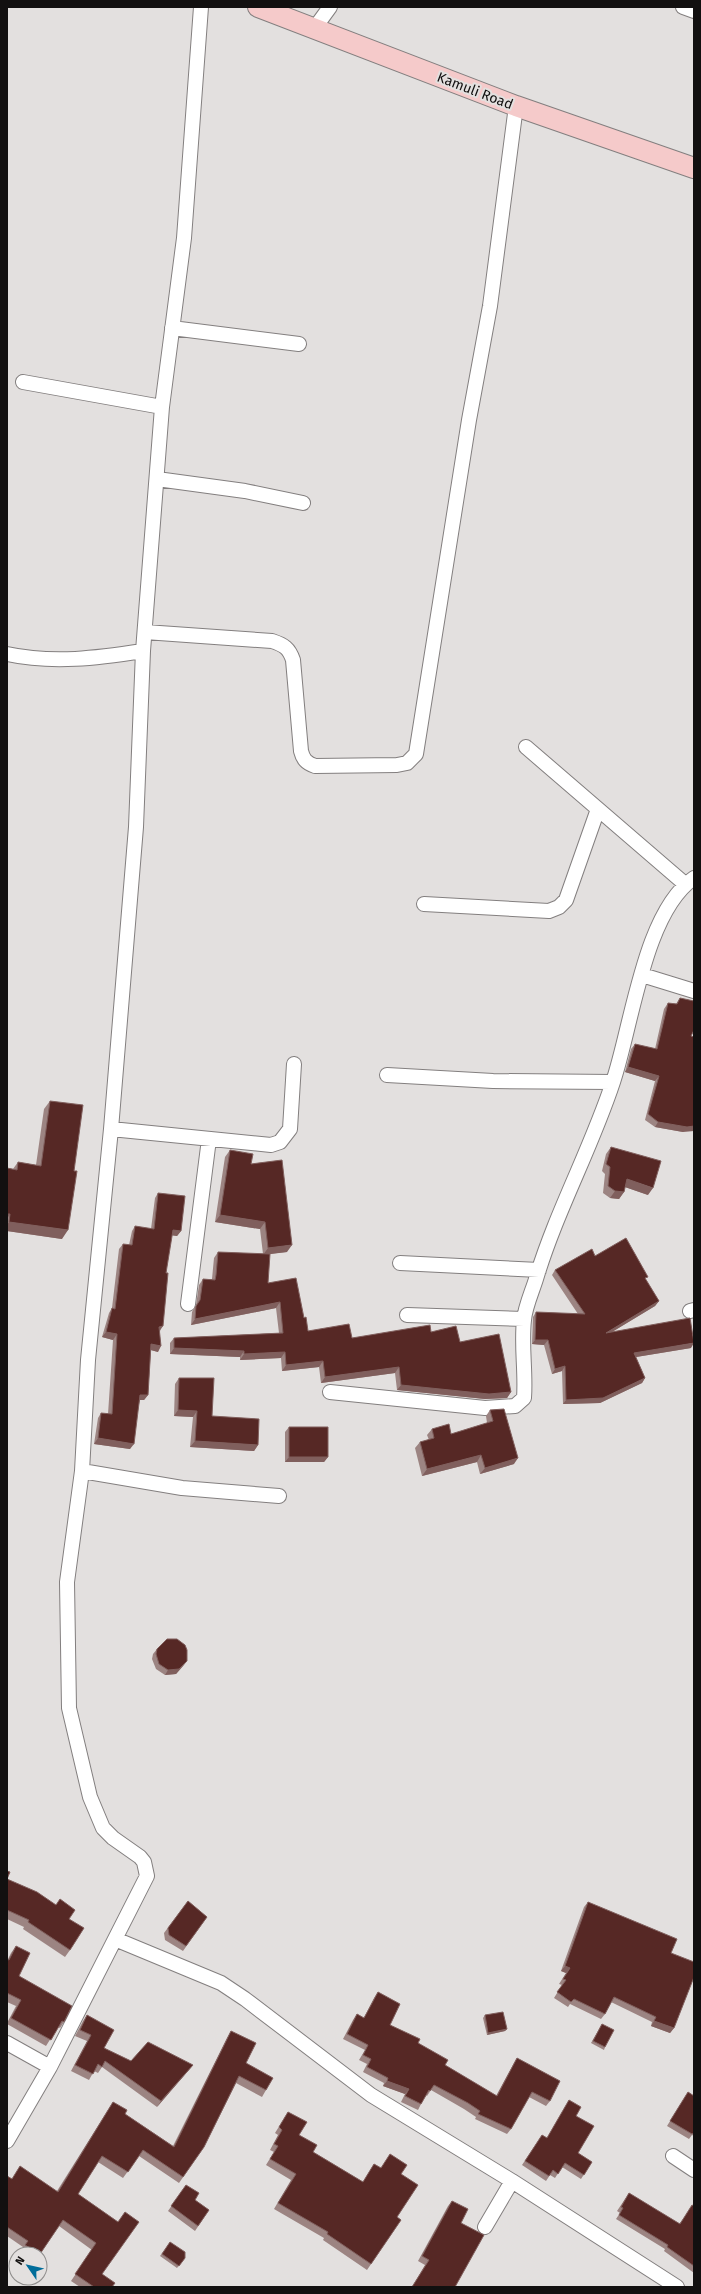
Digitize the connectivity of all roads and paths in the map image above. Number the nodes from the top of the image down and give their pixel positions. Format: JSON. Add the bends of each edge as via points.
{"nodes":[{"id":1,"x":201,"y":7,"type":"edge"},
{"id":2,"x":258,"y":7,"type":"edge"},
{"id":3,"x":330,"y":7,"type":"edge"},
{"id":4,"x":683,"y":7,"type":"edge"},
{"id":5,"x":694,"y":11,"type":"edge"},
{"id":6,"x":314,"y":29,"type":"junction"},
{"id":7,"x":516,"y":106,"type":"junction"},
{"id":8,"x":694,"y":168,"type":"edge"},
{"id":9,"x":172,"y":328,"type":"junction"},
{"id":10,"x":299,"y":344,"type":"dead end"},
{"id":11,"x":23,"y":382,"type":"dead end"},
{"id":12,"x":162,"y":407,"type":"junction"},
{"id":13,"x":157,"y":478,"type":"junction"},
{"id":14,"x":303,"y":503,"type":"dead end"},
{"id":15,"x":145,"y":632,"type":"junction"},
{"id":16,"x":143,"y":651,"type":"junction"},
{"id":17,"x":7,"y":654,"type":"edge"},
{"id":18,"x":526,"y":747,"type":"dead end"},
{"id":19,"x":598,"y":809,"type":"junction"},
{"id":20,"x":690,"y":881,"type":"edge"},
{"id":21,"x":424,"y":904,"type":"dead end"},
{"id":22,"x":642,"y":975,"type":"junction"},
{"id":23,"x":694,"y":991,"type":"edge"},
{"id":24,"x":294,"y":1064,"type":"dead end"},
{"id":25,"x":387,"y":1074,"type":"dead end"},
{"id":26,"x":613,"y":1082,"type":"junction"},
{"id":27,"x":111,"y":1130,"type":"junction"},
{"id":28,"x":209,"y":1139,"type":"junction"},
{"id":29,"x":400,"y":1263,"type":"dead end"},
{"id":30,"x":539,"y":1270,"type":"junction"},
{"id":31,"x":188,"y":1304,"type":"dead end"},
{"id":32,"x":407,"y":1315,"type":"dead end"},
{"id":33,"x":524,"y":1319,"type":"junction"},
{"id":34,"x":330,"y":1392,"type":"dead end"},
{"id":35,"x":82,"y":1471,"type":"junction"},
{"id":36,"x":279,"y":1496,"type":"dead end"},
{"id":37,"x":115,"y":1939,"type":"junction"},
{"id":38,"x":7,"y":2043,"type":"edge"},
{"id":39,"x":50,"y":2067,"type":"junction"},
{"id":40,"x":7,"y":2140,"type":"edge"},
{"id":41,"x":673,"y":2156,"type":"dead end"},
{"id":42,"x":694,"y":2170,"type":"edge"},
{"id":43,"x":512,"y":2181,"type":"junction"},
{"id":44,"x":485,"y":2226,"type":"dead end"},
{"id":45,"x":677,"y":2287,"type":"edge"}],
"edges":[{"from":1,"to":9,"type":"street","via":[[184,238]]},
{"from":2,"to":6,"type":"street","name":"Kamuli Road"},
{"from":3,"to":6,"type":"street"},
{"from":4,"to":5,"type":"street"},
{"from":6,"to":7,"type":"street","name":"Kamuli Road"},
{"from":7,"to":8,"type":"street","name":"Kamuli Road"},
{"from":7,"to":15,"type":"street","via":[[490,306],[469,420],[416,754],[411,760],[398,765],[315,766],[308,763],[301,751],[293,660],[290,651],[283,644]]},
{"from":9,"to":10,"type":"street"},
{"from":9,"to":12,"type":"street"},
{"from":11,"to":12,"type":"street"},
{"from":12,"to":13,"type":"street"},
{"from":13,"to":14,"type":"street","via":[[245,491]]},
{"from":13,"to":15,"type":"street"},
{"from":15,"to":16,"type":"street"},
{"from":16,"to":17,"type":"street","via":[[86,660],[24,658]]},
{"from":16,"to":27,"type":"street","via":[[136,827]]},
{"from":18,"to":19,"type":"street"},
{"from":19,"to":20,"type":"street"},
{"from":19,"to":21,"type":"street","via":[[566,900],[559,907],[549,911]]},
{"from":20,"to":22,"type":"street","via":[[663,914],[649,946]]},
{"from":22,"to":23,"type":"street"},
{"from":22,"to":26,"type":"street"},
{"from":24,"to":28,"type":"street","via":[[290,1129],[280,1142],[271,1145]]},
{"from":25,"to":26,"type":"street","via":[[493,1081]]},
{"from":26,"to":30,"type":"street"},
{"from":27,"to":28,"type":"street"},
{"from":27,"to":35,"type":"street","via":[[88,1360]]},
{"from":28,"to":31,"type":"street"},
{"from":29,"to":30,"type":"street"},
{"from":30,"to":33,"type":"street"},
{"from":32,"to":33,"type":"street"},
{"from":33,"to":34,"type":"street","via":[[526,1380],[524,1398],[515,1406],[484,1408]]},
{"from":35,"to":36,"type":"street","via":[[182,1488]]},
{"from":35,"to":37,"type":"street","via":[[67,1582],[69,1708],[96,1814],[103,1828],[113,1838],[140,1857],[147,1876]]},
{"from":37,"to":39,"type":"street"},
{"from":37,"to":43,"type":"street","via":[[220,1983],[371,2096]]},
{"from":38,"to":39,"type":"street"},
{"from":39,"to":40,"type":"street"},
{"from":41,"to":42,"type":"street"},
{"from":43,"to":44,"type":"street"},
{"from":43,"to":45,"type":"street"}]}
